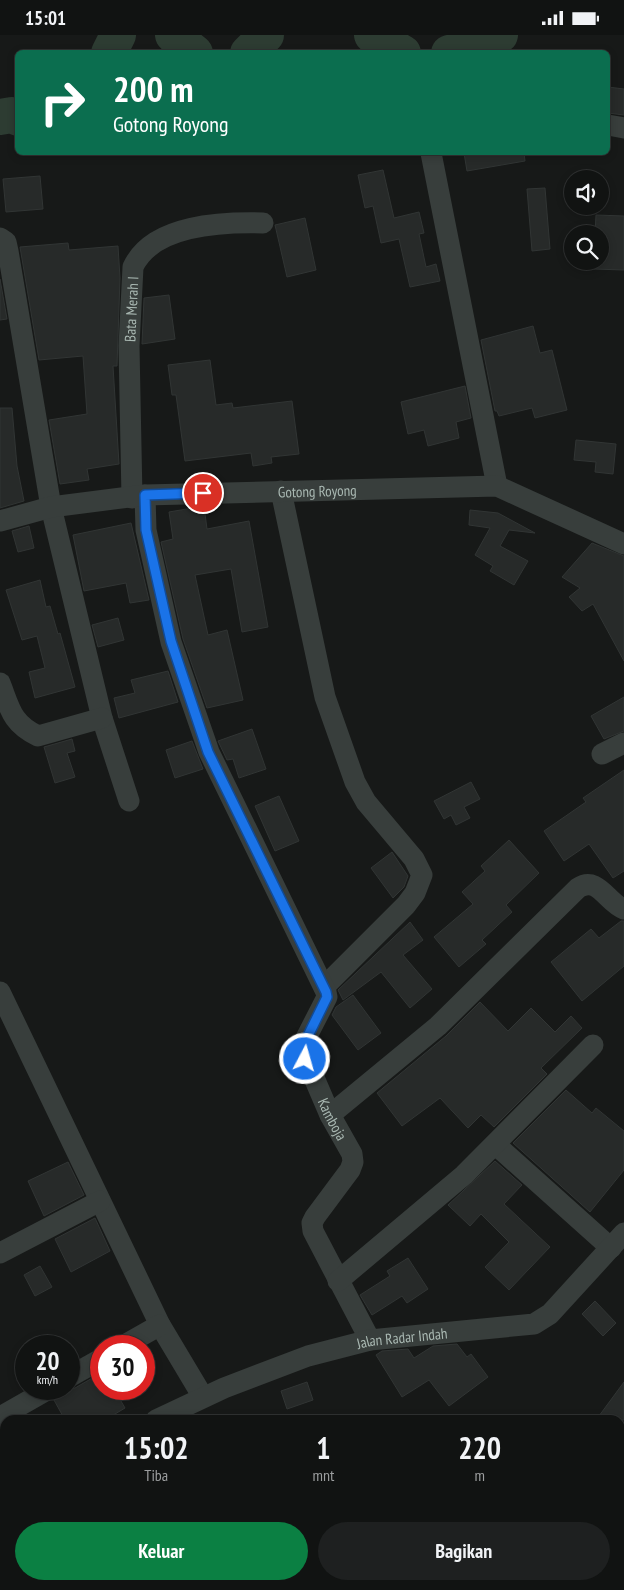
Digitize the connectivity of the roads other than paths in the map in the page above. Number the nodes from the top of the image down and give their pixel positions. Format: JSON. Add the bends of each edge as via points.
{"nodes":[{"id":1,"x":610,"y":125,"type":"edge"},
{"id":2,"x":624,"y":128,"type":"edge"},
{"id":3,"x":431,"y":155,"type":"edge"},
{"id":4,"x":263,"y":223,"type":"dead end"},
{"id":5,"x":0,"y":238,"type":"edge"},
{"id":6,"x":497,"y":486,"type":"junction"},
{"id":7,"x":281,"y":491,"type":"junction"},
{"id":8,"x":139,"y":496,"type":"junction"},
{"id":9,"x":51,"y":507,"type":"junction"},
{"id":10,"x":0,"y":521,"type":"edge"},
{"id":11,"x":624,"y":544,"type":"edge"},
{"id":12,"x":0,"y":683,"type":"edge"},
{"id":13,"x":102,"y":718,"type":"junction"},
{"id":14,"x":624,"y":743,"type":"edge"},
{"id":15,"x":602,"y":754,"type":"dead end"},
{"id":16,"x":129,"y":801,"type":"dead end"},
{"id":17,"x":624,"y":909,"type":"edge"},
{"id":18,"x":324,"y":987,"type":"junction"},
{"id":19,"x":0,"y":993,"type":"edge"},
{"id":20,"x":593,"y":1045,"type":"dead end"},
{"id":21,"x":330,"y":1115,"type":"junction"},
{"id":22,"x":496,"y":1145,"type":"junction"},
{"id":23,"x":100,"y":1201,"type":"junction"},
{"id":24,"x":619,"y":1241,"type":"edge"},
{"id":25,"x":0,"y":1253,"type":"edge"},
{"id":26,"x":338,"y":1281,"type":"junction"},
{"id":27,"x":160,"y":1325,"type":"junction"},
{"id":28,"x":142,"y":1335,"type":"edge"},
{"id":29,"x":370,"y":1340,"type":"junction"},
{"id":30,"x":203,"y":1397,"type":"junction"},
{"id":31,"x":30,"y":1400,"type":"edge"},
{"id":32,"x":4,"y":1415,"type":"edge"},
{"id":33,"x":166,"y":1415,"type":"edge"}],
"edges":[{"from":1,"to":2,"type":"street"},
{"from":3,"to":6,"type":"street"},
{"from":4,"to":8,"type":"street","name":"Bata Merah I","via":[[221,222],[196,227],[167,237],[136,259],[129,346]]},
{"from":5,"to":9,"type":"street","via":[[6,242],[8,251]]},
{"from":6,"to":7,"type":"street","name":"Gotong Royong"},
{"from":6,"to":11,"type":"street","name":"Gotong Royong"},
{"from":7,"to":8,"type":"street","name":"Gotong Royong"},
{"from":7,"to":18,"type":"street","via":[[325,697],[355,782],[366,802],[414,859],[422,875],[406,905]]},
{"from":8,"to":9,"type":"street","name":"Gotong Royong"},
{"from":8,"to":18,"type":"street","via":[[171,641],[208,752]]},
{"from":9,"to":10,"type":"street","name":"Gotong Royong"},
{"from":9,"to":13,"type":"street"},
{"from":12,"to":13,"type":"street","via":[[14,716],[23,728],[38,736]]},
{"from":13,"to":16,"type":"street"},
{"from":14,"to":15,"type":"street"},
{"from":17,"to":21,"type":"street","via":[[596,886],[590,884],[578,888],[438,1026]]},
{"from":18,"to":21,"type":"street","name":"Kamboja","via":[[327,997],[305,1040],[303,1052]]},
{"from":19,"to":23,"type":"street"},
{"from":20,"to":22,"type":"street"},
{"from":21,"to":26,"type":"street","name":"Kamboja","via":[[352,1154],[353,1162],[312,1223]]},
{"from":22,"to":24,"type":"street"},
{"from":22,"to":26,"type":"street"},
{"from":23,"to":25,"type":"street"},
{"from":23,"to":27,"type":"street"},
{"from":24,"to":29,"type":"street","name":"Jalan Radar Indah","via":[[550,1314],[534,1324]]},
{"from":26,"to":29,"type":"street","name":"Kamboja"},
{"from":27,"to":28,"type":"street"},
{"from":27,"to":30,"type":"street"},
{"from":29,"to":30,"type":"street","name":"Jalan Radar Indah","via":[[308,1356]]},
{"from":30,"to":33,"type":"street","name":"Jalan Radar Indah"},
{"from":31,"to":32,"type":"street"}]}
